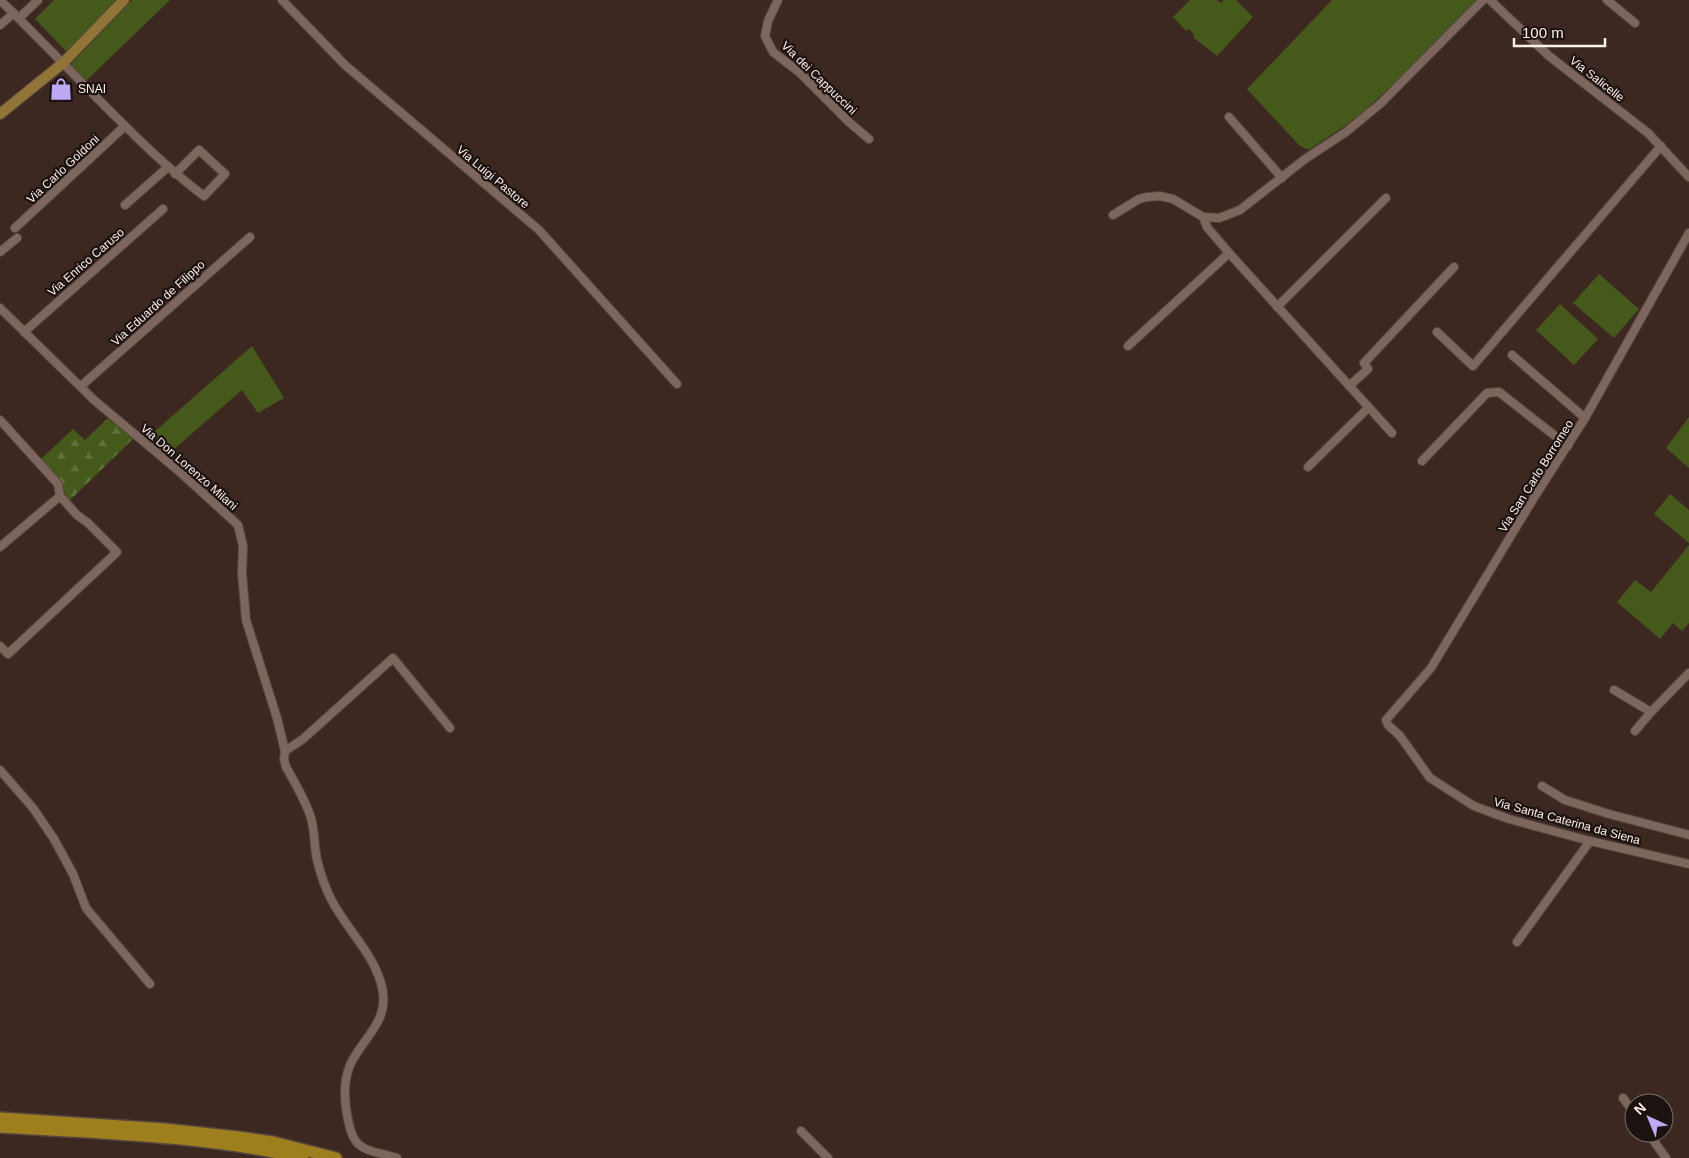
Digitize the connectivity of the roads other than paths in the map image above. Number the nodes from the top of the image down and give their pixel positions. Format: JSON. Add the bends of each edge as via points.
{"nodes":[{"id":1,"x":0,"y":0,"type":"edge"},
{"id":2,"x":38,"y":0,"type":"edge"},
{"id":3,"x":124,"y":0,"type":"edge"},
{"id":4,"x":282,"y":0,"type":"edge"},
{"id":5,"x":778,"y":0,"type":"edge"},
{"id":6,"x":1483,"y":0,"type":"edge"},
{"id":7,"x":1490,"y":0,"type":"edge"},
{"id":8,"x":1607,"y":0,"type":"edge"},
{"id":9,"x":16,"y":16,"type":"junction"},
{"id":10,"x":1635,"y":24,"type":"dead end"},
{"id":11,"x":0,"y":25,"type":"edge"},
{"id":12,"x":63,"y":64,"type":"junction"},
{"id":13,"x":0,"y":114,"type":"edge"},
{"id":14,"x":1229,"y":117,"type":"dead end"},
{"id":15,"x":125,"y":126,"type":"junction"},
{"id":16,"x":869,"y":139,"type":"dead end"},
{"id":17,"x":1660,"y":146,"type":"junction"},
{"id":18,"x":168,"y":168,"type":"junction"},
{"id":19,"x":175,"y":174,"type":"junction"},
{"id":20,"x":1689,"y":177,"type":"edge"},
{"id":21,"x":1282,"y":178,"type":"junction"},
{"id":22,"x":1386,"y":198,"type":"dead end"},
{"id":23,"x":125,"y":205,"type":"dead end"},
{"id":24,"x":163,"y":209,"type":"dead end"},
{"id":25,"x":1113,"y":215,"type":"dead end"},
{"id":26,"x":1203,"y":217,"type":"junction"},
{"id":27,"x":15,"y":228,"type":"dead end"},
{"id":28,"x":1689,"y":233,"type":"edge"},
{"id":29,"x":250,"y":237,"type":"dead end"},
{"id":30,"x":17,"y":238,"type":"dead end"},
{"id":31,"x":0,"y":252,"type":"edge"},
{"id":32,"x":1229,"y":253,"type":"junction"},
{"id":33,"x":1454,"y":267,"type":"dead end"},
{"id":34,"x":1277,"y":306,"type":"junction"},
{"id":35,"x":0,"y":308,"type":"edge"},
{"id":36,"x":24,"y":332,"type":"junction"},
{"id":37,"x":1437,"y":332,"type":"dead end"},
{"id":38,"x":1128,"y":346,"type":"dead end"},
{"id":39,"x":1512,"y":356,"type":"dead end"},
{"id":40,"x":677,"y":384,"type":"dead end"},
{"id":41,"x":81,"y":386,"type":"junction"},
{"id":42,"x":1349,"y":386,"type":"junction"},
{"id":43,"x":1368,"y":408,"type":"junction"},
{"id":44,"x":1585,"y":418,"type":"junction"},
{"id":45,"x":0,"y":420,"type":"edge"},
{"id":46,"x":1392,"y":433,"type":"dead end"},
{"id":47,"x":1568,"y":446,"type":"junction"},
{"id":48,"x":1422,"y":462,"type":"dead end"},
{"id":49,"x":1308,"y":468,"type":"dead end"},
{"id":50,"x":60,"y":496,"type":"junction"},
{"id":51,"x":0,"y":547,"type":"edge"},
{"id":52,"x":0,"y":646,"type":"edge"},
{"id":53,"x":1689,"y":673,"type":"edge"},
{"id":54,"x":1614,"y":690,"type":"dead end"},
{"id":55,"x":1651,"y":712,"type":"junction"},
{"id":56,"x":1386,"y":720,"type":"joint"},
{"id":57,"x":450,"y":728,"type":"dead end"},
{"id":58,"x":1635,"y":731,"type":"dead end"},
{"id":59,"x":285,"y":751,"type":"junction"},
{"id":60,"x":0,"y":770,"type":"edge"},
{"id":61,"x":1542,"y":786,"type":"dead end"},
{"id":62,"x":1689,"y":835,"type":"edge"},
{"id":63,"x":1590,"y":841,"type":"junction"},
{"id":64,"x":1689,"y":864,"type":"edge"},
{"id":65,"x":1518,"y":942,"type":"dead end"},
{"id":66,"x":150,"y":984,"type":"dead end"},
{"id":67,"x":0,"y":1118,"type":"edge"},
{"id":68,"x":0,"y":1127,"type":"edge"},
{"id":69,"x":801,"y":1131,"type":"dead end"},
{"id":70,"x":1655,"y":1143,"type":"edge"},
{"id":71,"x":303,"y":1158,"type":"edge"},
{"id":72,"x":336,"y":1158,"type":"edge"},
{"id":73,"x":398,"y":1158,"type":"edge"},
{"id":74,"x":828,"y":1158,"type":"edge"},
{"id":75,"x":1666,"y":1158,"type":"edge"}],
"edges":[{"from":1,"to":9,"type":"street"},
{"from":2,"to":9,"type":"street"},
{"from":3,"to":12,"type":"main road"},
{"from":4,"to":40,"type":"street","name":"Via Luigi Pastore","via":[[345,65],[539,230]]},
{"from":5,"to":16,"type":"street","name":"Via dei Cappuccini","via":[[765,36],[773,52],[799,72]]},
{"from":6,"to":21,"type":"street","via":[[1380,104]]},
{"from":7,"to":17,"type":"street","name":"Via Salicelle","via":[[1549,56],[1640,126]]},
{"from":8,"to":10,"type":"street"},
{"from":9,"to":11,"type":"street"},
{"from":9,"to":12,"type":"street"},
{"from":12,"to":13,"type":"main road"},
{"from":12,"to":15,"type":"street"},
{"from":14,"to":21,"type":"street"},
{"from":15,"to":18,"type":"street"},
{"from":15,"to":27,"type":"street","name":"Via Carlo Goldoni"},
{"from":17,"to":20,"type":"street","name":"Via Salicelle"},
{"from":17,"to":37,"type":"street","via":[[1473,366]]},
{"from":18,"to":19,"type":"street"},
{"from":18,"to":23,"type":"street"},
{"from":19,"to":19,"type":"street","via":[[199,150],[225,174],[204,196]]},
{"from":21,"to":26,"type":"street","via":[[1240,210],[1219,218]]},
{"from":22,"to":34,"type":"street"},
{"from":24,"to":36,"type":"street","name":"Via Enrico Caruso"},
{"from":25,"to":26,"type":"street","via":[[1140,199],[1160,196],[1173,199]]},
{"from":26,"to":32,"type":"street","via":[[1207,227]]},
{"from":28,"to":44,"type":"street","name":"Via San Carlo Borromeo"},
{"from":29,"to":41,"type":"street","name":"Via Eduardo de Filippo"},
{"from":30,"to":31,"type":"street"},
{"from":32,"to":34,"type":"street"},
{"from":32,"to":38,"type":"street"},
{"from":33,"to":42,"type":"street","via":[[1364,363],[1368,369]]},
{"from":34,"to":42,"type":"street"},
{"from":35,"to":36,"type":"street","name":"Via Don Lorenzo Milani"},
{"from":36,"to":41,"type":"street","name":"Via Don Lorenzo Milani"},
{"from":39,"to":44,"type":"street"},
{"from":41,"to":59,"type":"street","name":"Via Don Lorenzo Milani","via":[[238,525],[243,546],[246,620]]},
{"from":42,"to":43,"type":"street"},
{"from":43,"to":46,"type":"street"},
{"from":43,"to":49,"type":"street"},
{"from":44,"to":47,"type":"street","name":"Via San Carlo Borromeo"},
{"from":45,"to":50,"type":"street","via":[[58,484]]},
{"from":47,"to":48,"type":"street","via":[[1499,392],[1487,393]]},
{"from":47,"to":56,"type":"street","name":"Via San Carlo Borromeo","via":[[1431,668]]},
{"from":50,"to":51,"type":"street"},
{"from":50,"to":52,"type":"street","via":[[117,552],[8,654]]},
{"from":53,"to":55,"type":"street"},
{"from":54,"to":55,"type":"street"},
{"from":55,"to":58,"type":"street"},
{"from":56,"to":63,"type":"street","name":"Via Santa Caterina da Siena","via":[[1430,778],[1462,799],[1491,813]]},
{"from":57,"to":59,"type":"street","via":[[393,658],[303,739]]},
{"from":59,"to":73,"type":"street","name":"Via Don Lorenzo Milani","via":[[286,767],[310,815],[317,860],[331,899],[377,971],[382,988],[381,1016],[356,1055],[346,1080],[345,1099],[351,1132],[360,1147]]},
{"from":60,"to":66,"type":"street","via":[[33,808],[54,839],[73,874],[86,908]]},
{"from":61,"to":62,"type":"street","via":[[1565,800]]},
{"from":63,"to":64,"type":"street","name":"Via Santa Caterina da Siena"},
{"from":63,"to":65,"type":"street"},
{"from":67,"to":72,"type":"highway","via":[[238,1136]]},
{"from":68,"to":71,"type":"highway","via":[[230,1144]]},
{"from":69,"to":74,"type":"street"},
{"from":70,"to":75,"type":"street"}]}
